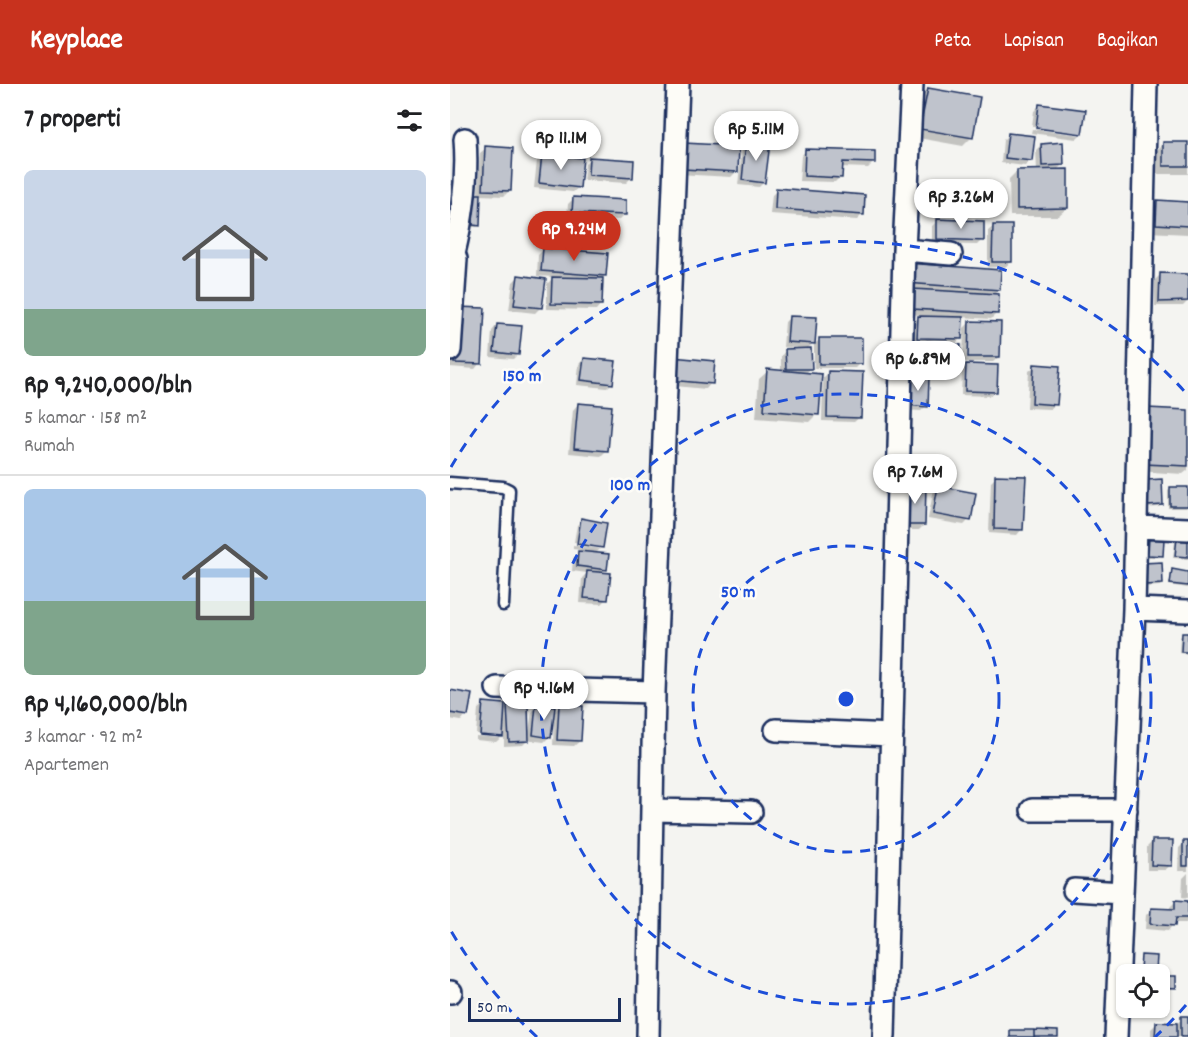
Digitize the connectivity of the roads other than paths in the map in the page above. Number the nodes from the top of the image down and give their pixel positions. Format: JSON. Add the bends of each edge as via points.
{"nodes":[{"id":1,"x":678,"y":84,"type":"edge"},
{"id":2,"x":912,"y":84,"type":"edge"},
{"id":3,"x":1146,"y":84,"type":"edge"},
{"id":4,"x":465,"y":139,"type":"dead end"},
{"id":5,"x":904,"y":250,"type":"junction"},
{"id":6,"x":452,"y":252,"type":"edge"},
{"id":7,"x":951,"y":254,"type":"dead end"},
{"id":8,"x":450,"y":350,"type":"edge"},
{"id":9,"x":450,"y":483,"type":"edge"},
{"id":10,"x":1136,"y":527,"type":"junction"},
{"id":11,"x":1188,"y":529,"type":"edge"},
{"id":12,"x":503,"y":605,"type":"dead end"},
{"id":13,"x":1134,"y":609,"type":"junction"},
{"id":14,"x":1188,"y":610,"type":"edge"},
{"id":15,"x":497,"y":688,"type":"dead end"},
{"id":16,"x":654,"y":692,"type":"junction"},
{"id":17,"x":776,"y":730,"type":"dead end"},
{"id":18,"x":892,"y":735,"type":"junction"},
{"id":19,"x":652,"y":810,"type":"junction"},
{"id":20,"x":1032,"y":810,"type":"dead end"},
{"id":21,"x":1126,"y":810,"type":"junction"},
{"id":22,"x":751,"y":812,"type":"dead end"},
{"id":23,"x":1074,"y":890,"type":"dead end"},
{"id":24,"x":1122,"y":893,"type":"junction"},
{"id":25,"x":648,"y":1037,"type":"edge"},
{"id":26,"x":884,"y":1037,"type":"edge"},
{"id":27,"x":1116,"y":1037,"type":"edge"}],
"edges":[{"from":1,"to":16,"type":"street"},
{"from":2,"to":5,"type":"street"},
{"from":3,"to":10,"type":"street"},
{"from":4,"to":6,"type":"street","via":[[463,217]]},
{"from":5,"to":7,"type":"street"},
{"from":5,"to":18,"type":"street"},
{"from":6,"to":8,"type":"street","via":[[456,259]]},
{"from":9,"to":12,"type":"lane","via":[[509,490]]},
{"from":10,"to":11,"type":"street"},
{"from":10,"to":13,"type":"street"},
{"from":13,"to":14,"type":"street"},
{"from":13,"to":21,"type":"street"},
{"from":15,"to":16,"type":"street"},
{"from":16,"to":19,"type":"street"},
{"from":17,"to":18,"type":"street"},
{"from":18,"to":26,"type":"street"},
{"from":19,"to":22,"type":"street"},
{"from":19,"to":25,"type":"street"},
{"from":20,"to":21,"type":"street"},
{"from":21,"to":24,"type":"street"},
{"from":23,"to":24,"type":"street"},
{"from":24,"to":27,"type":"street"}]}
